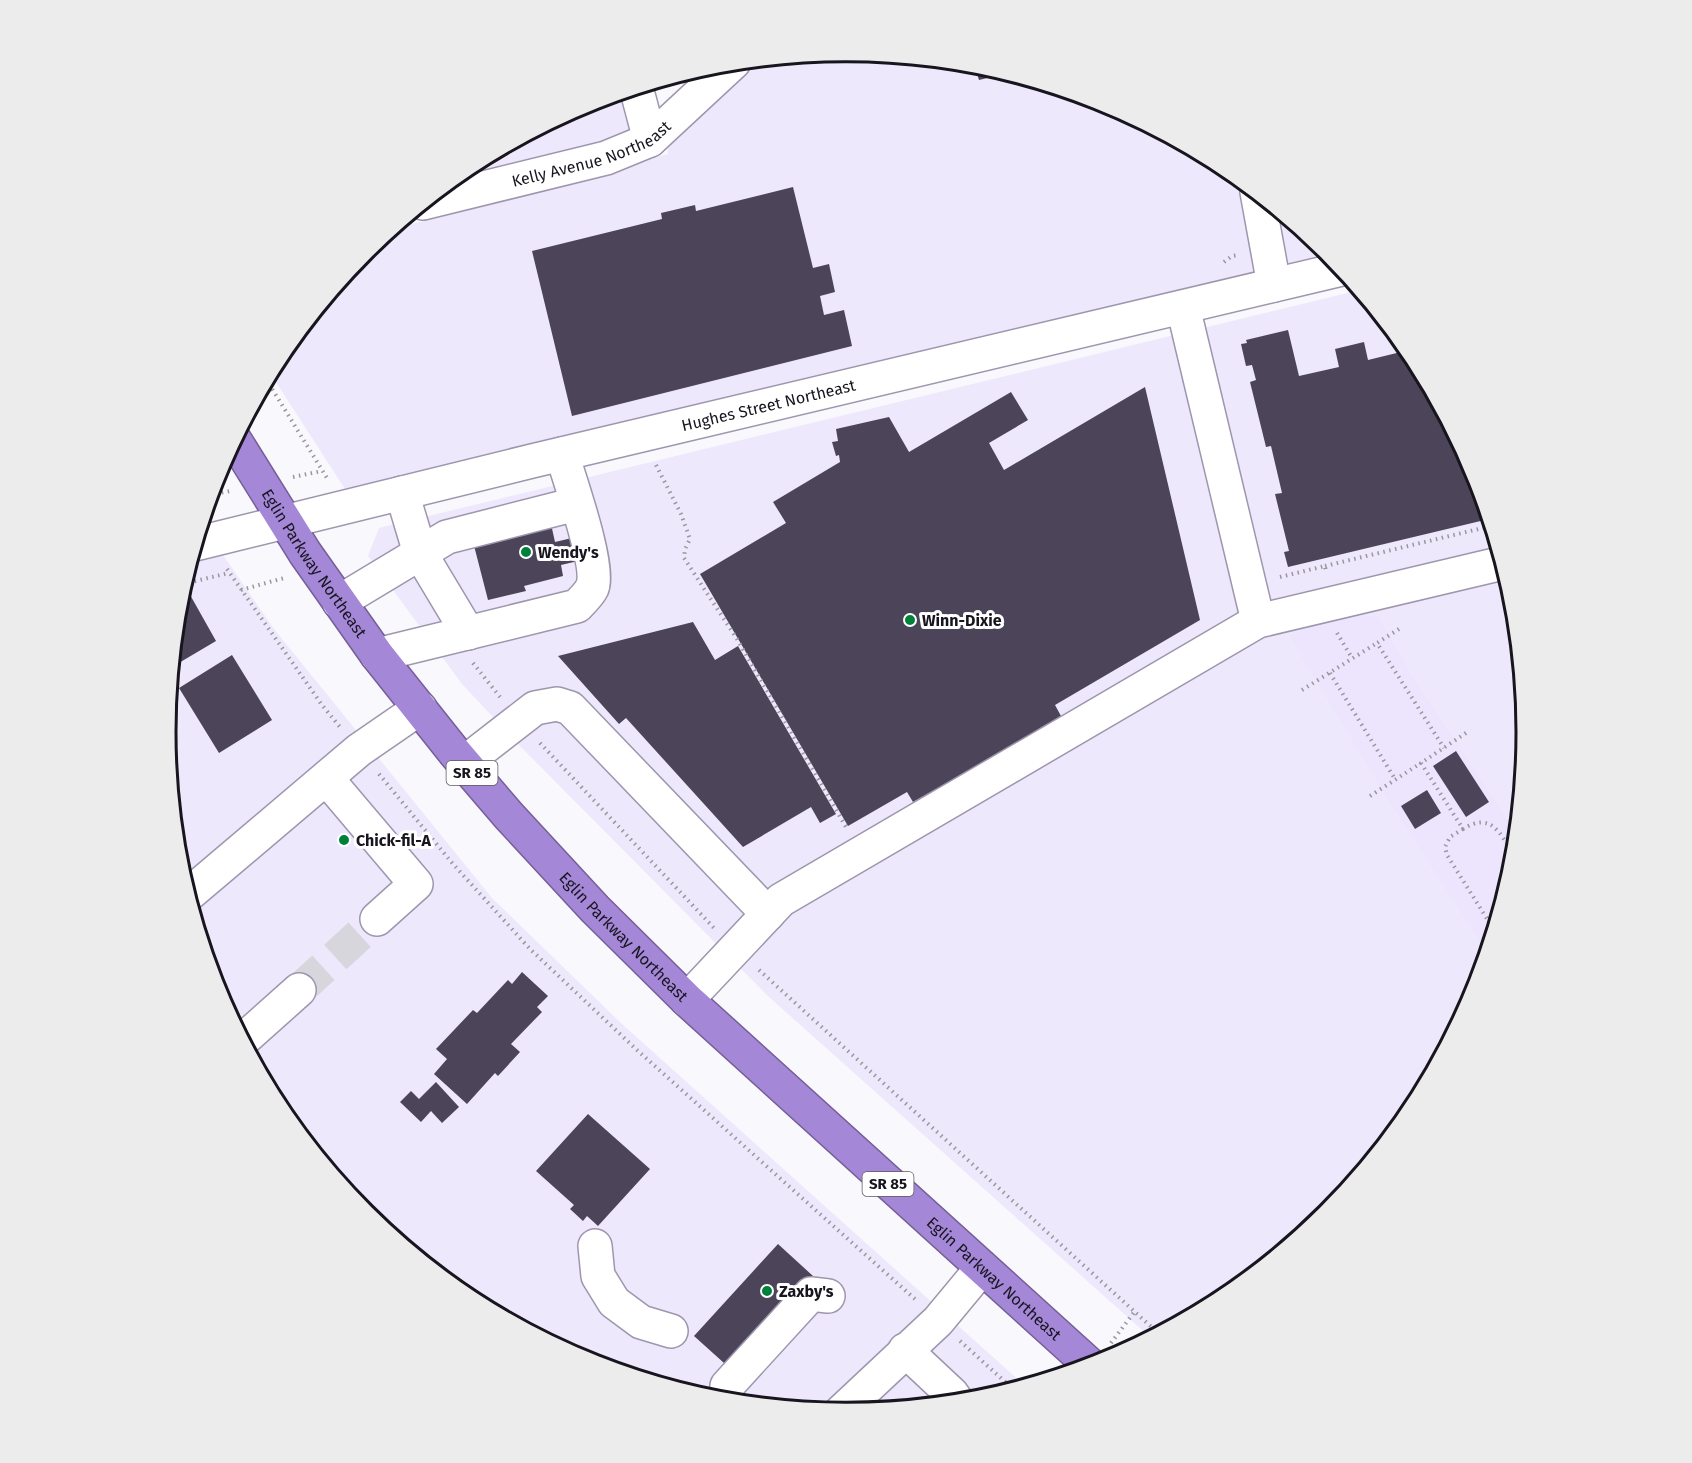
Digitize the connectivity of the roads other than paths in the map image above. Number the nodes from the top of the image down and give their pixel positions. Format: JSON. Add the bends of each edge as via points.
{"nodes":[{"id":1,"x":722,"y":73,"type":"edge"},
{"id":2,"x":638,"y":95,"type":"edge"},
{"id":3,"x":650,"y":140,"type":"junction"},
{"id":4,"x":446,"y":194,"type":"edge"},
{"id":5,"x":1259,"y":204,"type":"edge"},
{"id":6,"x":1332,"y":271,"type":"edge"},
{"id":7,"x":1274,"y":285,"type":"junction"},
{"id":8,"x":1183,"y":307,"type":"junction"},
{"id":9,"x":239,"y":448,"type":"edge"},
{"id":10,"x":562,"y":454,"type":"junction"},
{"id":11,"x":402,"y":493,"type":"junction"},
{"id":12,"x":576,"y":504,"type":"junction"},
{"id":13,"x":284,"y":522,"type":"junction"},
{"id":14,"x":204,"y":542,"type":"edge"},
{"id":15,"x":420,"y":553,"type":"junction"},
{"id":16,"x":1495,"y":565,"type":"edge"},
{"id":17,"x":339,"y":602,"type":"junction"},
{"id":18,"x":1258,"y":621,"type":"junction"},
{"id":19,"x":468,"y":633,"type":"junction"},
{"id":20,"x":377,"y":656,"type":"junction"},
{"id":21,"x":420,"y":708,"type":"junction"},
{"id":22,"x":464,"y":763,"type":"junction"},
{"id":23,"x":327,"y":779,"type":"junction"},
{"id":24,"x":195,"y":889,"type":"edge"},
{"id":25,"x":768,"y":914,"type":"junction"},
{"id":26,"x":378,"y":919,"type":"tunnel mouth"},
{"id":27,"x":299,"y":990,"type":"tunnel mouth"},
{"id":28,"x":687,"y":1000,"type":"junction"},
{"id":29,"x":249,"y":1035,"type":"edge"},
{"id":30,"x":595,"y":1246,"type":"dead end"},
{"id":31,"x":982,"y":1268,"type":"junction"},
{"id":32,"x":828,"y":1296,"type":"dead end"},
{"id":33,"x":671,"y":1331,"type":"dead end"},
{"id":34,"x":905,"y":1350,"type":"junction"},
{"id":35,"x":1096,"y":1352,"type":"edge"},
{"id":36,"x":727,"y":1386,"type":"dead end"},
{"id":37,"x":951,"y":1393,"type":"edge"},
{"id":38,"x":852,"y":1402,"type":"edge"}],
"edges":[{"from":1,"to":3,"type":"street","name":"Kelly Avenue Northeast"},
{"from":2,"to":3,"type":"street"},
{"from":3,"to":4,"type":"street","name":"Kelly Avenue Northeast","via":[[606,158]]},
{"from":5,"to":7,"type":"street"},
{"from":6,"to":7,"type":"street","name":"Hughes Street Northeast"},
{"from":7,"to":8,"type":"street","name":"Hughes Street Northeast"},
{"from":8,"to":10,"type":"street","name":"Hughes Street Northeast"},
{"from":8,"to":18,"type":"street"},
{"from":9,"to":13,"type":"highway","name":"Eglin Parkway Northeast","number":"SR 85"},
{"from":10,"to":11,"type":"street","name":"Hughes Street Northeast"},
{"from":10,"to":12,"type":"street"},
{"from":11,"to":13,"type":"street","name":"Hughes Street Northeast"},
{"from":11,"to":15,"type":"street"},
{"from":12,"to":15,"type":"street","via":[[447,537]]},
{"from":12,"to":19,"type":"street","via":[[592,566],[593,586],[583,600],[577,606]]},
{"from":13,"to":14,"type":"street","name":"Hughes Street Northeast"},
{"from":13,"to":17,"type":"highway","name":"Eglin Parkway Northeast","number":"SR 85"},
{"from":15,"to":17,"type":"street"},
{"from":15,"to":19,"type":"street"},
{"from":16,"to":18,"type":"street"},
{"from":17,"to":20,"type":"highway","name":"Eglin Parkway Northeast","number":"SR 85"},
{"from":18,"to":25,"type":"street","via":[[782,900]]},
{"from":19,"to":20,"type":"street"},
{"from":20,"to":21,"type":"highway","name":"Eglin Parkway Northeast","number":"SR 85"},
{"from":21,"to":22,"type":"highway","name":"Eglin Parkway Northeast","number":"SR 85"},
{"from":21,"to":23,"type":"street","via":[[359,750]]},
{"from":22,"to":25,"type":"street","via":[[535,708],[557,704],[570,708]]},
{"from":22,"to":28,"type":"highway","name":"Eglin Parkway Northeast","number":"SR 85","via":[[595,909]]},
{"from":23,"to":24,"type":"street"},
{"from":23,"to":26,"type":"street","via":[[416,884]]},
{"from":25,"to":28,"type":"street"},
{"from":27,"to":29,"type":"street"},
{"from":28,"to":31,"type":"highway","name":"Eglin Parkway Northeast","number":"SR 85"},
{"from":30,"to":33,"type":"street","via":[[598,1276],[614,1302],[641,1322]]},
{"from":31,"to":34,"type":"street","via":[[938,1321]]},
{"from":31,"to":35,"type":"highway","name":"Eglin Parkway Northeast","number":"SR 85"},
{"from":32,"to":36,"type":"street","via":[[811,1294]]},
{"from":34,"to":37,"type":"street"},
{"from":34,"to":38,"type":"street"}]}
